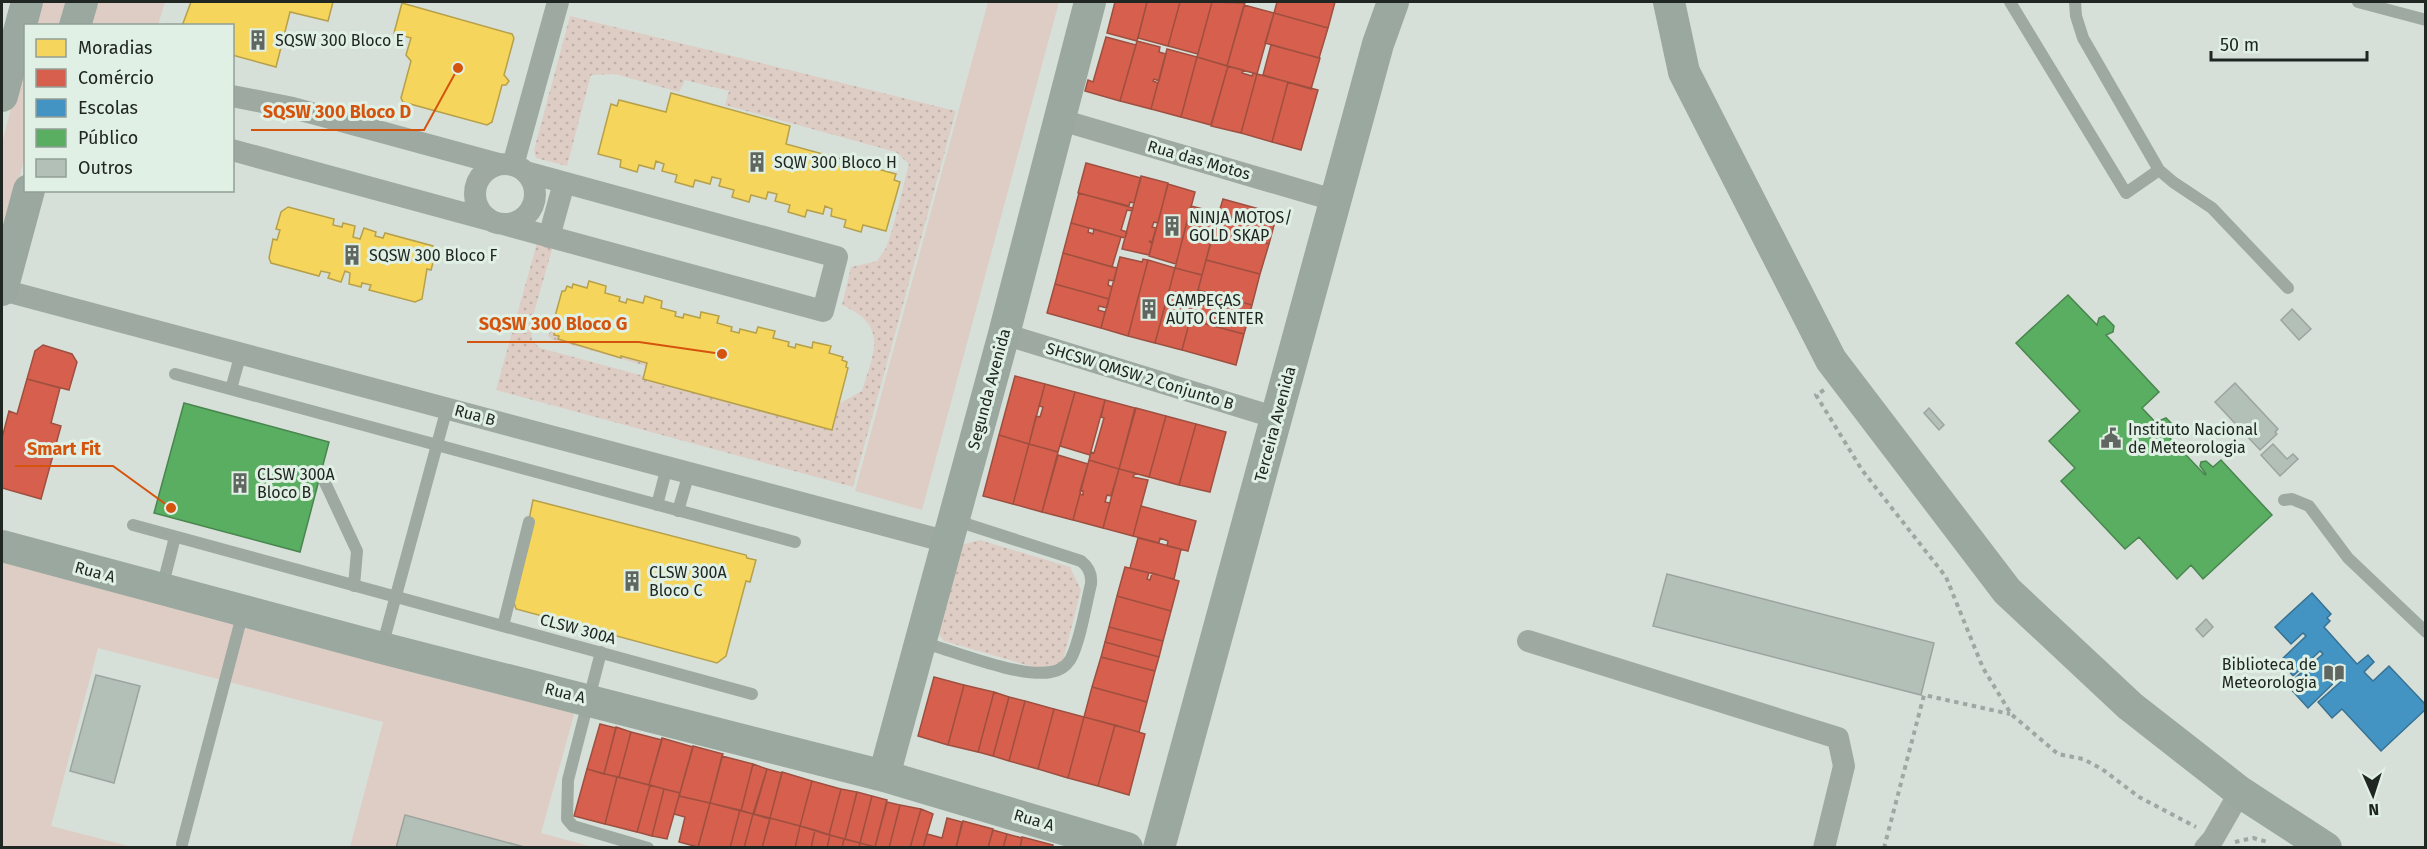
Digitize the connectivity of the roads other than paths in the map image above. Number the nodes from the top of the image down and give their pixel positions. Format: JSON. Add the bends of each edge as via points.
{"nodes":[{"id":1,"x":27,"y":2,"type":"edge"},
{"id":2,"x":82,"y":2,"type":"edge"},
{"id":3,"x":558,"y":2,"type":"edge"},
{"id":4,"x":1090,"y":2,"type":"edge"},
{"id":5,"x":1393,"y":2,"type":"edge"},
{"id":6,"x":1669,"y":2,"type":"edge"},
{"id":7,"x":2010,"y":2,"type":"edge"},
{"id":8,"x":2075,"y":2,"type":"edge"},
{"id":9,"x":2358,"y":2,"type":"edge"},
{"id":10,"x":2426,"y":20,"type":"edge"},
{"id":11,"x":76,"y":24,"type":"edge"},
{"id":12,"x":2,"y":96,"type":"edge"},
{"id":13,"x":234,"y":96,"type":"edge"},
{"id":14,"x":1061,"y":120,"type":"junction"},
{"id":15,"x":234,"y":151,"type":"edge"},
{"id":16,"x":513,"y":167,"type":"junction"},
{"id":17,"x":2159,"y":170,"type":"junction"},
{"id":18,"x":564,"y":183,"type":"junction"},
{"id":19,"x":28,"y":192,"type":"edge"},
{"id":20,"x":1337,"y":201,"type":"junction"},
{"id":21,"x":496,"y":222,"type":"junction"},
{"id":22,"x":549,"y":237,"type":"junction"},
{"id":23,"x":2288,"y":288,"type":"dead end"},
{"id":24,"x":2,"y":290,"type":"edge"},
{"id":25,"x":1004,"y":334,"type":"junction"},
{"id":26,"x":241,"y":353,"type":"junction"},
{"id":27,"x":175,"y":374,"type":"dead end"},
{"id":28,"x":231,"y":389,"type":"junction"},
{"id":29,"x":447,"y":408,"type":"junction"},
{"id":30,"x":1277,"y":418,"type":"junction"},
{"id":31,"x":436,"y":446,"type":"junction"},
{"id":32,"x":667,"y":467,"type":"junction"},
{"id":33,"x":689,"y":473,"type":"junction"},
{"id":34,"x":321,"y":474,"type":"dead end"},
{"id":35,"x":2284,"y":500,"type":"dead end"},
{"id":36,"x":657,"y":506,"type":"junction"},
{"id":37,"x":678,"y":511,"type":"junction"},
{"id":38,"x":529,"y":522,"type":"dead end"},
{"id":39,"x":133,"y":525,"type":"dead end"},
{"id":40,"x":951,"y":531,"type":"junction"},
{"id":41,"x":175,"y":537,"type":"junction"},
{"id":42,"x":795,"y":542,"type":"dead end"},
{"id":43,"x":2,"y":546,"type":"edge"},
{"id":44,"x":354,"y":585,"type":"junction"},
{"id":45,"x":162,"y":589,"type":"junction"},
{"id":46,"x":396,"y":596,"type":"junction"},
{"id":47,"x":243,"y":611,"type":"junction"},
{"id":48,"x":503,"y":626,"type":"junction"},
{"id":49,"x":2426,"y":632,"type":"edge"},
{"id":50,"x":920,"y":641,"type":"junction"},
{"id":51,"x":1528,"y":641,"type":"dead end"},
{"id":52,"x":382,"y":648,"type":"junction"},
{"id":53,"x":601,"y":652,"type":"junction"},
{"id":54,"x":752,"y":694,"type":"dead end"},
{"id":55,"x":589,"y":699,"type":"junction"},
{"id":56,"x":884,"y":776,"type":"junction"},
{"id":57,"x":2240,"y":792,"type":"junction"},
{"id":58,"x":2203,"y":839,"type":"edge"},
{"id":59,"x":182,"y":844,"type":"dead end"},
{"id":60,"x":648,"y":848,"type":"edge"},
{"id":61,"x":1127,"y":848,"type":"edge"},
{"id":62,"x":1159,"y":848,"type":"edge"},
{"id":63,"x":1824,"y":848,"type":"edge"},
{"id":64,"x":2326,"y":848,"type":"edge"}],
"edges":[{"from":1,"to":12,"type":"street"},
{"from":2,"to":11,"type":"street"},
{"from":3,"to":16,"type":"street"},
{"from":4,"to":14,"type":"street","name":"Segunda Avenida"},
{"from":5,"to":20,"type":"street","name":"Terceira Avenida","via":[[1378,44]]},
{"from":6,"to":57,"type":"street","via":[[1684,72],[1831,360],[2007,591],[2130,706]]},
{"from":7,"to":17,"type":"lane","via":[[2126,193]]},
{"from":8,"to":17,"type":"lane","via":[[2083,38]]},
{"from":9,"to":10,"type":"lane"},
{"from":13,"to":16,"type":"street","via":[[293,108]]},
{"from":14,"to":20,"type":"street","name":"Rua das Motos"},
{"from":14,"to":25,"type":"street","name":"Segunda Avenida"},
{"from":15,"to":21,"type":"street"},
{"from":16,"to":18,"type":"street"},
{"from":16,"to":21,"type":"street","via":[[485,170],[477,182],[474,196],[478,210]]},
{"from":16,"to":21,"type":"street","via":[[534,184],[535,199],[518,222]]},
{"from":17,"to":23,"type":"lane","via":[[2212,208]]},
{"from":18,"to":22,"type":"street"},
{"from":18,"to":22,"type":"street","via":[[837,257],[823,311]]},
{"from":19,"to":24,"type":"street"},
{"from":20,"to":30,"type":"street","name":"Terceira Avenida"},
{"from":21,"to":22,"type":"street"},
{"from":24,"to":26,"type":"street","name":"Rua B"},
{"from":25,"to":30,"type":"street","name":"SHCSW QMSW 2 Conjunto B"},
{"from":25,"to":40,"type":"street","name":"Segunda Avenida"},
{"from":26,"to":28,"type":"lane"},
{"from":26,"to":29,"type":"street","name":"Rua B"},
{"from":27,"to":28,"type":"lane"},
{"from":28,"to":31,"type":"lane"},
{"from":29,"to":31,"type":"lane"},
{"from":29,"to":32,"type":"street","name":"Rua B"},
{"from":30,"to":62,"type":"street","name":"Terceira Avenida"},
{"from":31,"to":36,"type":"lane"},
{"from":31,"to":46,"type":"lane"},
{"from":32,"to":33,"type":"street","name":"Rua B"},
{"from":32,"to":36,"type":"lane"},
{"from":33,"to":37,"type":"lane"},
{"from":33,"to":40,"type":"street","name":"Rua B"},
{"from":34,"to":44,"type":"lane","via":[[357,550]]},
{"from":35,"to":49,"type":"lane","via":[[2309,506],[2348,558]]},
{"from":36,"to":37,"type":"lane"},
{"from":37,"to":42,"type":"lane"},
{"from":38,"to":48,"type":"lane"},
{"from":39,"to":41,"type":"lane","name":"CLSW 300A"},
{"from":40,"to":50,"type":"street","name":"Segunda Avenida"},
{"from":40,"to":50,"type":"lane","via":[[1086,565],[1091,584],[1074,650],[1061,669],[1041,673],[1012,669]]},
{"from":41,"to":44,"type":"lane","name":"CLSW 300A"},
{"from":41,"to":45,"type":"lane"},
{"from":43,"to":45,"type":"street","name":"Rua A"},
{"from":44,"to":46,"type":"lane","name":"CLSW 300A"},
{"from":45,"to":47,"type":"street","name":"Rua A"},
{"from":46,"to":48,"type":"lane","name":"CLSW 300A"},
{"from":46,"to":52,"type":"lane"},
{"from":47,"to":52,"type":"street","name":"Rua A"},
{"from":47,"to":59,"type":"lane"},
{"from":48,"to":53,"type":"lane","name":"CLSW 300A"},
{"from":50,"to":56,"type":"street","name":"Segunda Avenida"},
{"from":51,"to":63,"type":"street","via":[[1838,738],[1844,766]]},
{"from":52,"to":55,"type":"street","name":"Rua A"},
{"from":53,"to":54,"type":"lane","name":"CLSW 300A"},
{"from":53,"to":55,"type":"lane"},
{"from":55,"to":56,"type":"street","name":"Rua A"},
{"from":55,"to":60,"type":"lane","via":[[568,780],[567,819],[573,826]]},
{"from":56,"to":61,"type":"street","name":"Rua A"},
{"from":57,"to":58,"type":"street","via":[[2212,839]]},
{"from":57,"to":64,"type":"street"}]}
